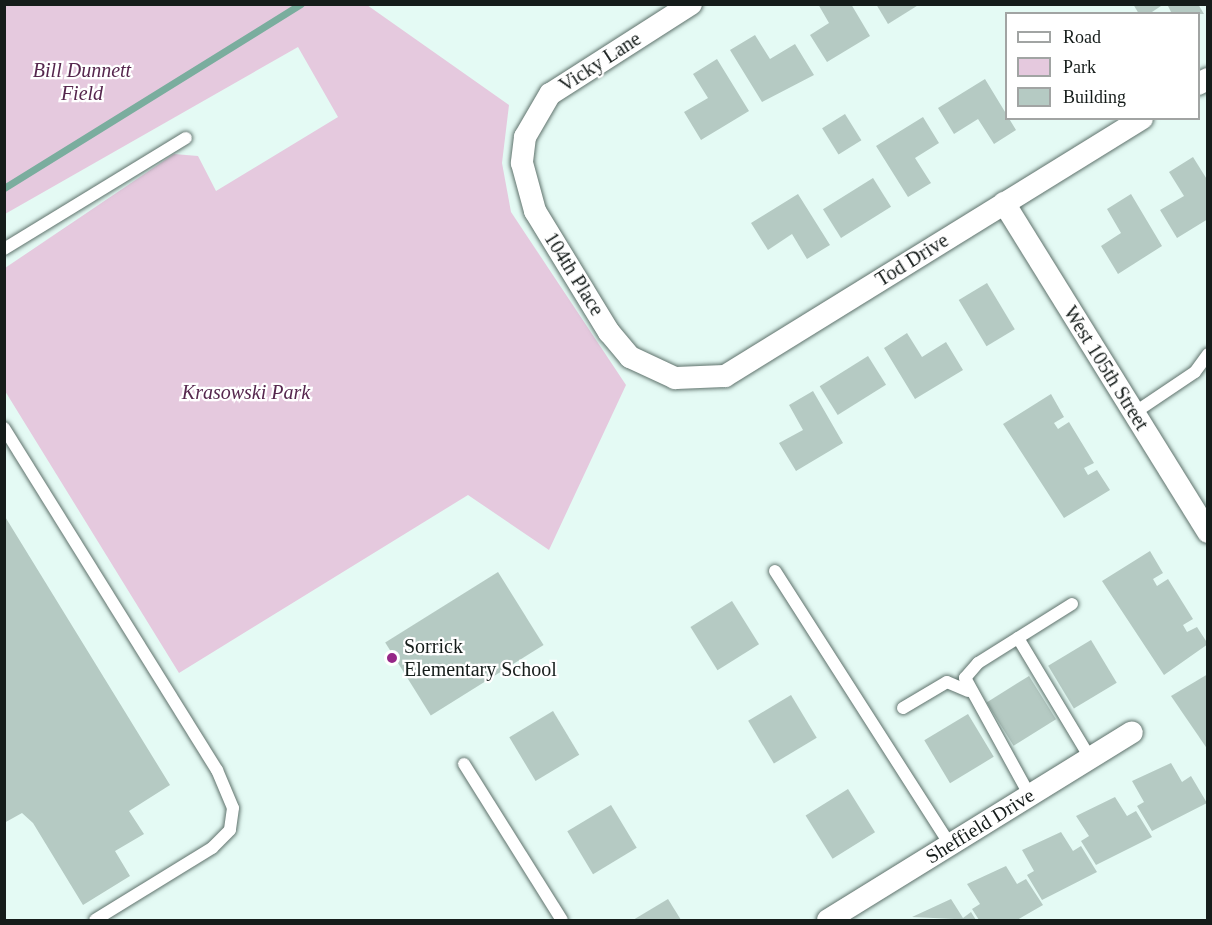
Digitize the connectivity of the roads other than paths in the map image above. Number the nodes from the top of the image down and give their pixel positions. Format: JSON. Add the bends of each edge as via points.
{"nodes":[{"id":1,"x":691,"y":4,"type":"edge"},
{"id":2,"x":1139,"y":120,"type":"edge"},
{"id":3,"x":525,"y":136,"type":"joint"},
{"id":4,"x":186,"y":138,"type":"dead end"},
{"id":5,"x":1004,"y":203,"type":"junction"},
{"id":6,"x":4,"y":249,"type":"edge"},
{"id":7,"x":1208,"y":354,"type":"edge"},
{"id":8,"x":675,"y":378,"type":"joint"},
{"id":9,"x":1134,"y":413,"type":"junction"},
{"id":10,"x":4,"y":428,"type":"edge"},
{"id":11,"x":1208,"y":532,"type":"edge"},
{"id":12,"x":775,"y":571,"type":"dead end"},
{"id":13,"x":1072,"y":604,"type":"dead end"},
{"id":14,"x":1018,"y":638,"type":"junction"},
{"id":15,"x":968,"y":691,"type":"junction"},
{"id":16,"x":903,"y":708,"type":"dead end"},
{"id":17,"x":1132,"y":732,"type":"dead end"},
{"id":18,"x":1090,"y":758,"type":"junction"},
{"id":19,"x":464,"y":764,"type":"dead end"},
{"id":20,"x":1030,"y":795,"type":"junction"},
{"id":21,"x":950,"y":845,"type":"junction"},
{"id":22,"x":95,"y":921,"type":"edge"},
{"id":23,"x":562,"y":921,"type":"edge"},
{"id":24,"x":828,"y":921,"type":"edge"}],
"edges":[{"from":1,"to":3,"type":"street","name":"Vicky Lane","via":[[550,94]]},
{"from":2,"to":5,"type":"street","name":"Tod Drive"},
{"from":3,"to":8,"type":"street","name":"104th Place","via":[[522,163],[535,211],[609,332],[630,357]]},
{"from":4,"to":6,"type":"lane"},
{"from":5,"to":8,"type":"street","name":"Tod Drive","via":[[725,376]]},
{"from":5,"to":9,"type":"street","name":"West 105th Street"},
{"from":7,"to":9,"type":"lane","via":[[1195,372]]},
{"from":9,"to":11,"type":"street","name":"West 105th Street"},
{"from":10,"to":22,"type":"lane","via":[[217,770],[233,808],[230,830],[200,857]]},
{"from":12,"to":21,"type":"lane"},
{"from":13,"to":14,"type":"lane"},
{"from":14,"to":15,"type":"lane","via":[[969,670]]},
{"from":14,"to":18,"type":"lane"},
{"from":15,"to":16,"type":"lane","via":[[946,682]]},
{"from":15,"to":20,"type":"lane"},
{"from":17,"to":18,"type":"street","name":"Sheffield Drive"},
{"from":18,"to":20,"type":"street","name":"Sheffield Drive"},
{"from":19,"to":23,"type":"lane"},
{"from":20,"to":21,"type":"street","name":"Sheffield Drive"},
{"from":21,"to":24,"type":"street","name":"Sheffield Drive"}]}
